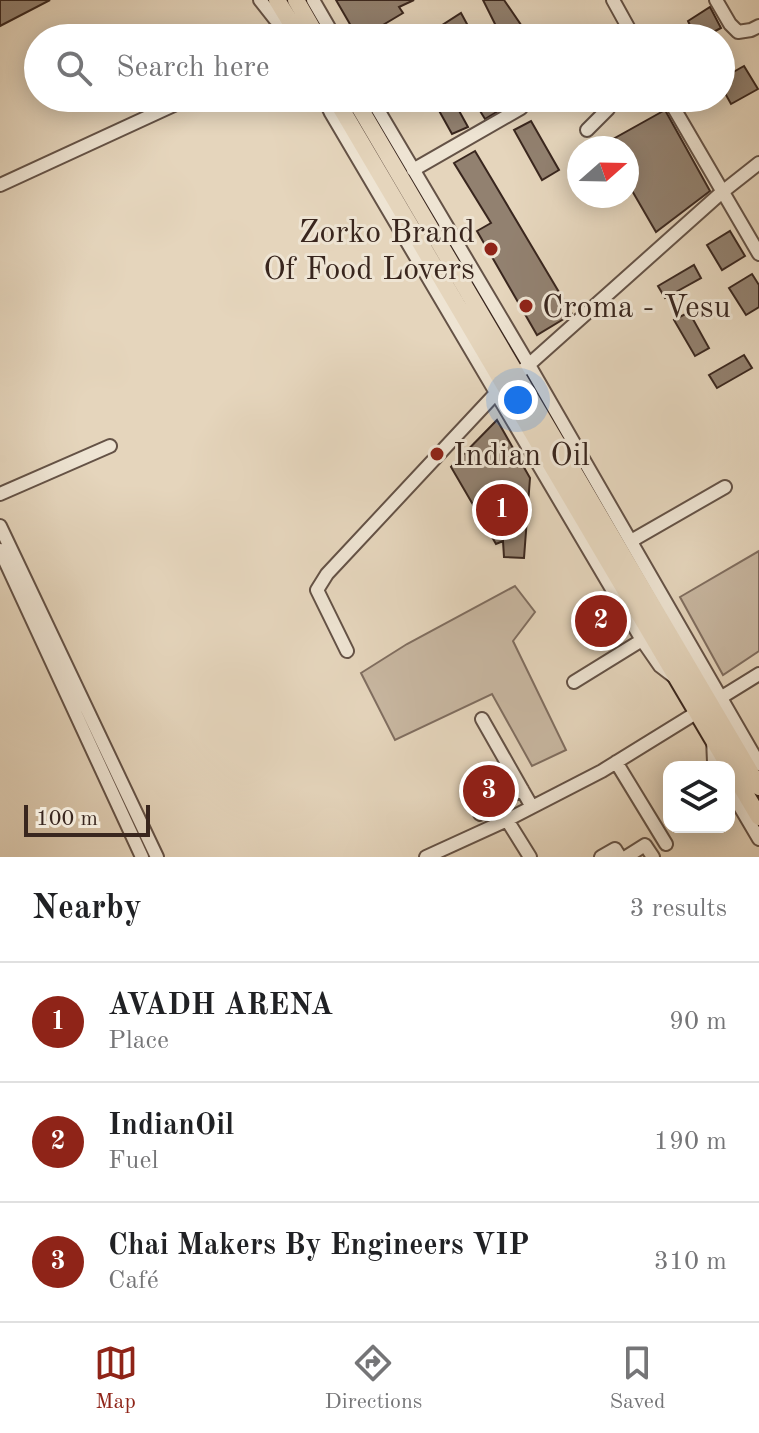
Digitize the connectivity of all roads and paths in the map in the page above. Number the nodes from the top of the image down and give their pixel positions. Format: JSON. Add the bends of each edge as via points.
{"nodes":[{"id":1,"x":260,"y":0,"type":"edge"},
{"id":2,"x":277,"y":0,"type":"edge"},
{"id":3,"x":296,"y":0,"type":"edge"},
{"id":4,"x":313,"y":0,"type":"edge"},
{"id":5,"x":613,"y":0,"type":"edge"},
{"id":6,"x":716,"y":0,"type":"edge"},
{"id":7,"x":283,"y":24,"type":"edge"},
{"id":8,"x":292,"y":24,"type":"edge"},
{"id":9,"x":310,"y":24,"type":"edge"},
{"id":10,"x":327,"y":24,"type":"edge"},
{"id":11,"x":626,"y":24,"type":"edge"},
{"id":12,"x":730,"y":24,"type":"edge"},
{"id":13,"x":759,"y":26,"type":"edge"},
{"id":14,"x":735,"y":29,"type":"edge"},
{"id":15,"x":159,"y":112,"type":"edge"},
{"id":16,"x":331,"y":112,"type":"edge"},
{"id":17,"x":344,"y":112,"type":"edge"},
{"id":18,"x":362,"y":112,"type":"edge"},
{"id":19,"x":379,"y":112,"type":"edge"},
{"id":20,"x":514,"y":112,"type":"edge"},
{"id":21,"x":605,"y":112,"type":"edge"},
{"id":22,"x":676,"y":112,"type":"edge"},
{"id":23,"x":587,"y":130,"type":"dead end"},
{"id":24,"x":759,"y":163,"type":"edge"},
{"id":25,"x":413,"y":170,"type":"junction"},
{"id":26,"x":0,"y":185,"type":"edge"},
{"id":27,"x":721,"y":193,"type":"junction"},
{"id":28,"x":759,"y":254,"type":"edge"},
{"id":29,"x":512,"y":379,"type":"junction"},
{"id":30,"x":110,"y":446,"type":"dead end"},
{"id":31,"x":725,"y":487,"type":"dead end"},
{"id":32,"x":0,"y":494,"type":"edge"},
{"id":33,"x":0,"y":526,"type":"edge"},
{"id":34,"x":631,"y":541,"type":"junction"},
{"id":35,"x":0,"y":550,"type":"edge"},
{"id":36,"x":642,"y":640,"type":"junction"},
{"id":37,"x":347,"y":651,"type":"dead end"},
{"id":38,"x":759,"y":674,"type":"edge"},
{"id":39,"x":678,"y":679,"type":"junction"},
{"id":40,"x":574,"y":682,"type":"dead end"},
{"id":41,"x":709,"y":703,"type":"junction"},
{"id":42,"x":482,"y":719,"type":"dead end"},
{"id":43,"x":713,"y":739,"type":"junction"},
{"id":44,"x":714,"y":761,"type":"edge"},
{"id":45,"x":616,"y":762,"type":"junction"},
{"id":46,"x":759,"y":764,"type":"edge"},
{"id":47,"x":759,"y":787,"type":"edge"},
{"id":48,"x":522,"y":789,"type":"junction"},
{"id":49,"x":735,"y":798,"type":"edge"},
{"id":50,"x":532,"y":807,"type":"junction"},
{"id":51,"x":480,"y":814,"type":"dead end"},
{"id":52,"x":759,"y":817,"type":"edge"},
{"id":53,"x":507,"y":820,"type":"junction"},
{"id":54,"x":759,"y":839,"type":"edge"},
{"id":55,"x":666,"y":844,"type":"dead end"},
{"id":56,"x":142,"y":857,"type":"edge"},
{"id":57,"x":157,"y":857,"type":"edge"},
{"id":58,"x":426,"y":857,"type":"edge"},
{"id":59,"x":530,"y":857,"type":"edge"},
{"id":60,"x":601,"y":857,"type":"edge"},
{"id":61,"x":620,"y":857,"type":"edge"},
{"id":62,"x":626,"y":857,"type":"edge"},
{"id":63,"x":653,"y":857,"type":"edge"}],
"edges":[{"from":1,"to":7,"type":"street"},
{"from":2,"to":8,"type":"main road"},
{"from":3,"to":9,"type":"main road"},
{"from":4,"to":10,"type":"street"},
{"from":5,"to":11,"type":"street"},
{"from":6,"to":12,"type":"street"},
{"from":13,"to":14,"type":"street"},
{"from":15,"to":26,"type":"street"},
{"from":16,"to":29,"type":"street"},
{"from":17,"to":29,"type":"main road"},
{"from":18,"to":29,"type":"main road"},
{"from":19,"to":25,"type":"street"},
{"from":20,"to":25,"type":"street"},
{"from":21,"to":23,"type":"street"},
{"from":22,"to":27,"type":"street"},
{"from":24,"to":27,"type":"street"},
{"from":25,"to":29,"type":"street"},
{"from":27,"to":28,"type":"street"},
{"from":27,"to":29,"type":"street"},
{"from":29,"to":34,"type":"street"},
{"from":29,"to":36,"type":"street"},
{"from":29,"to":37,"type":"street","via":[[317,590]]},
{"from":29,"to":39,"type":"main road"},
{"from":29,"to":41,"type":"main road"},
{"from":30,"to":32,"type":"street"},
{"from":31,"to":34,"type":"street"},
{"from":33,"to":57,"type":"street"},
{"from":34,"to":41,"type":"street"},
{"from":35,"to":56,"type":"street"},
{"from":36,"to":39,"type":"street","via":[[660,666]]},
{"from":36,"to":40,"type":"street"},
{"from":38,"to":41,"type":"street"},
{"from":39,"to":41,"type":"main road"},
{"from":41,"to":43,"type":"main road"},
{"from":41,"to":45,"type":"street"},
{"from":41,"to":46,"type":"street"},
{"from":41,"to":47,"type":"main road"},
{"from":42,"to":48,"type":"street"},
{"from":43,"to":44,"type":"street"},
{"from":43,"to":52,"type":"main road"},
{"from":45,"to":50,"type":"street"},
{"from":45,"to":55,"type":"street"},
{"from":48,"to":50,"type":"street"},
{"from":48,"to":51,"type":"street"},
{"from":49,"to":54,"type":"street"},
{"from":50,"to":53,"type":"street"},
{"from":53,"to":58,"type":"street"},
{"from":53,"to":59,"type":"street"},
{"from":60,"to":61,"type":"street","via":[[615,849]]},
{"from":62,"to":63,"type":"street","via":[[645,845]]}]}
